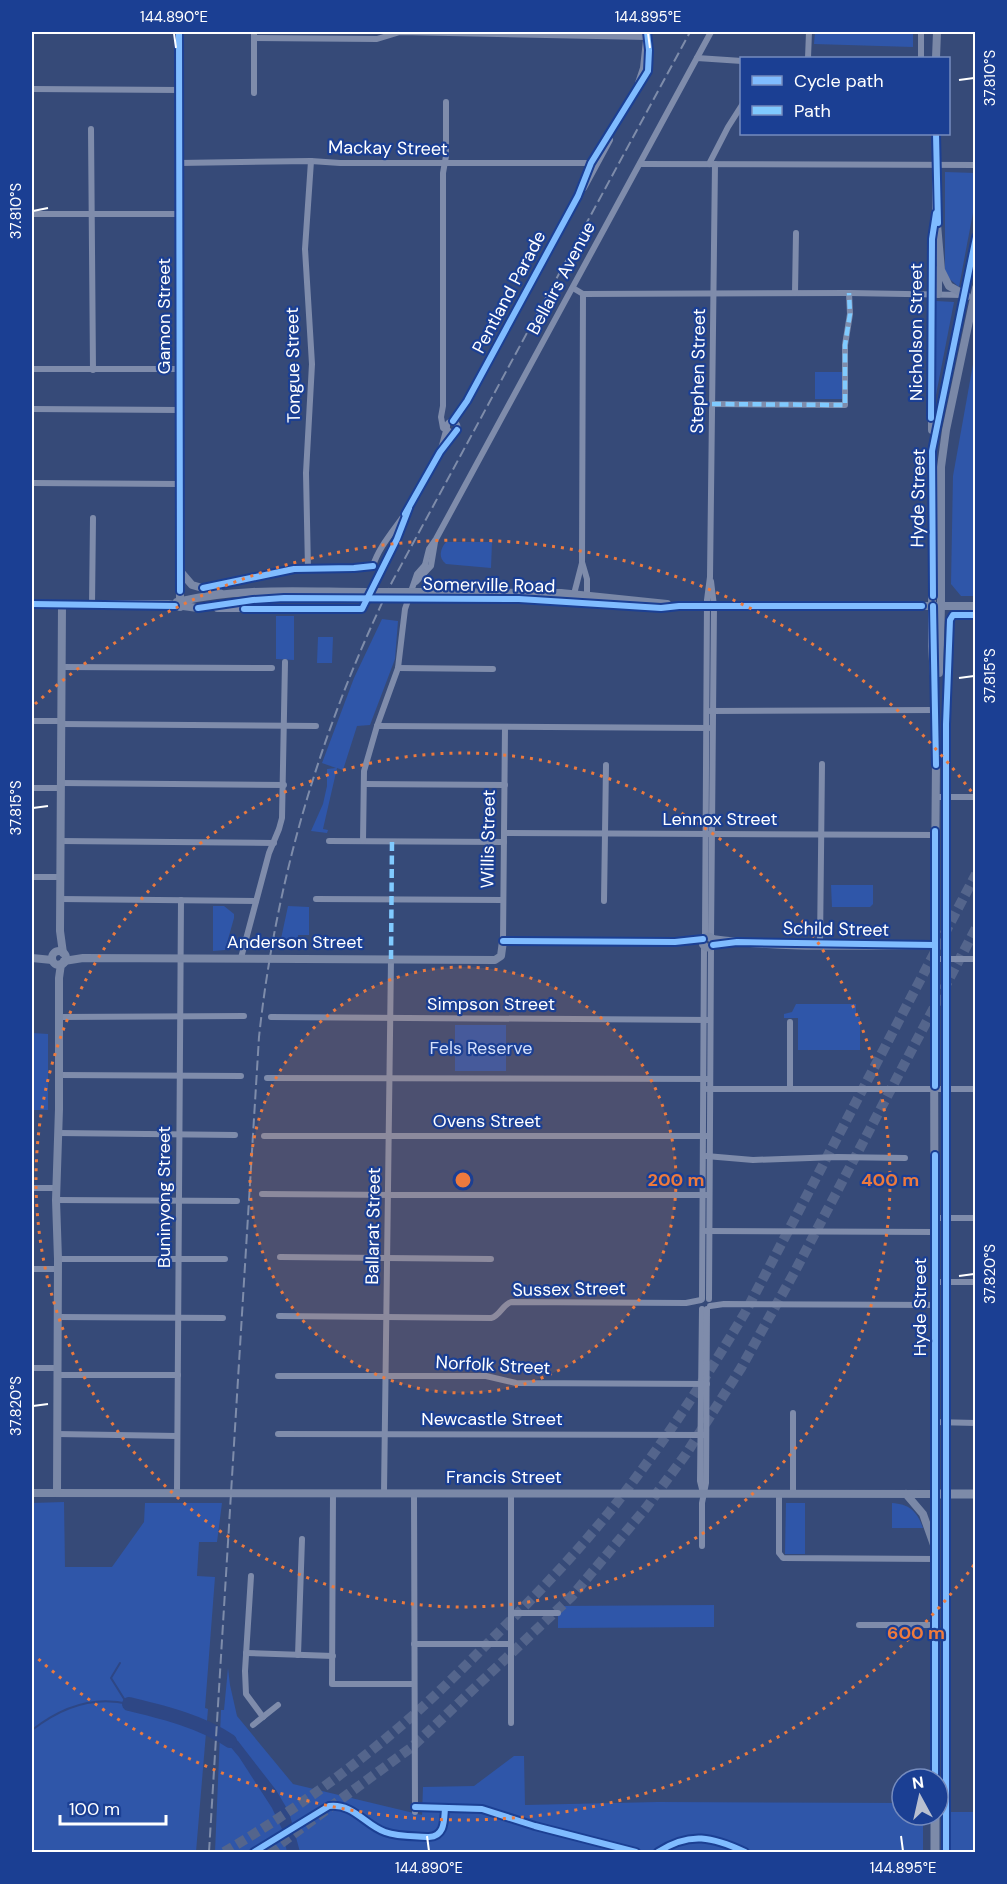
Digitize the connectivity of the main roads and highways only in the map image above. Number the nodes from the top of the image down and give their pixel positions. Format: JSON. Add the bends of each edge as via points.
{"nodes":[{"id":1,"x":935,"y":1494,"type":"joint"},
{"id":2,"x":975,"y":1494,"type":"edge"},
{"id":3,"x":935,"y":1767,"type":"edge"},
{"id":4,"x":935,"y":1827,"type":"edge"},
{"id":5,"x":935,"y":1852,"type":"edge"}],
"edges":[{"from":1,"to":2,"type":"main road","name":"Francis Street"},
{"from":1,"to":3,"type":"main road","name":"Hyde Street"},
{"from":4,"to":5,"type":"main road"}]}
